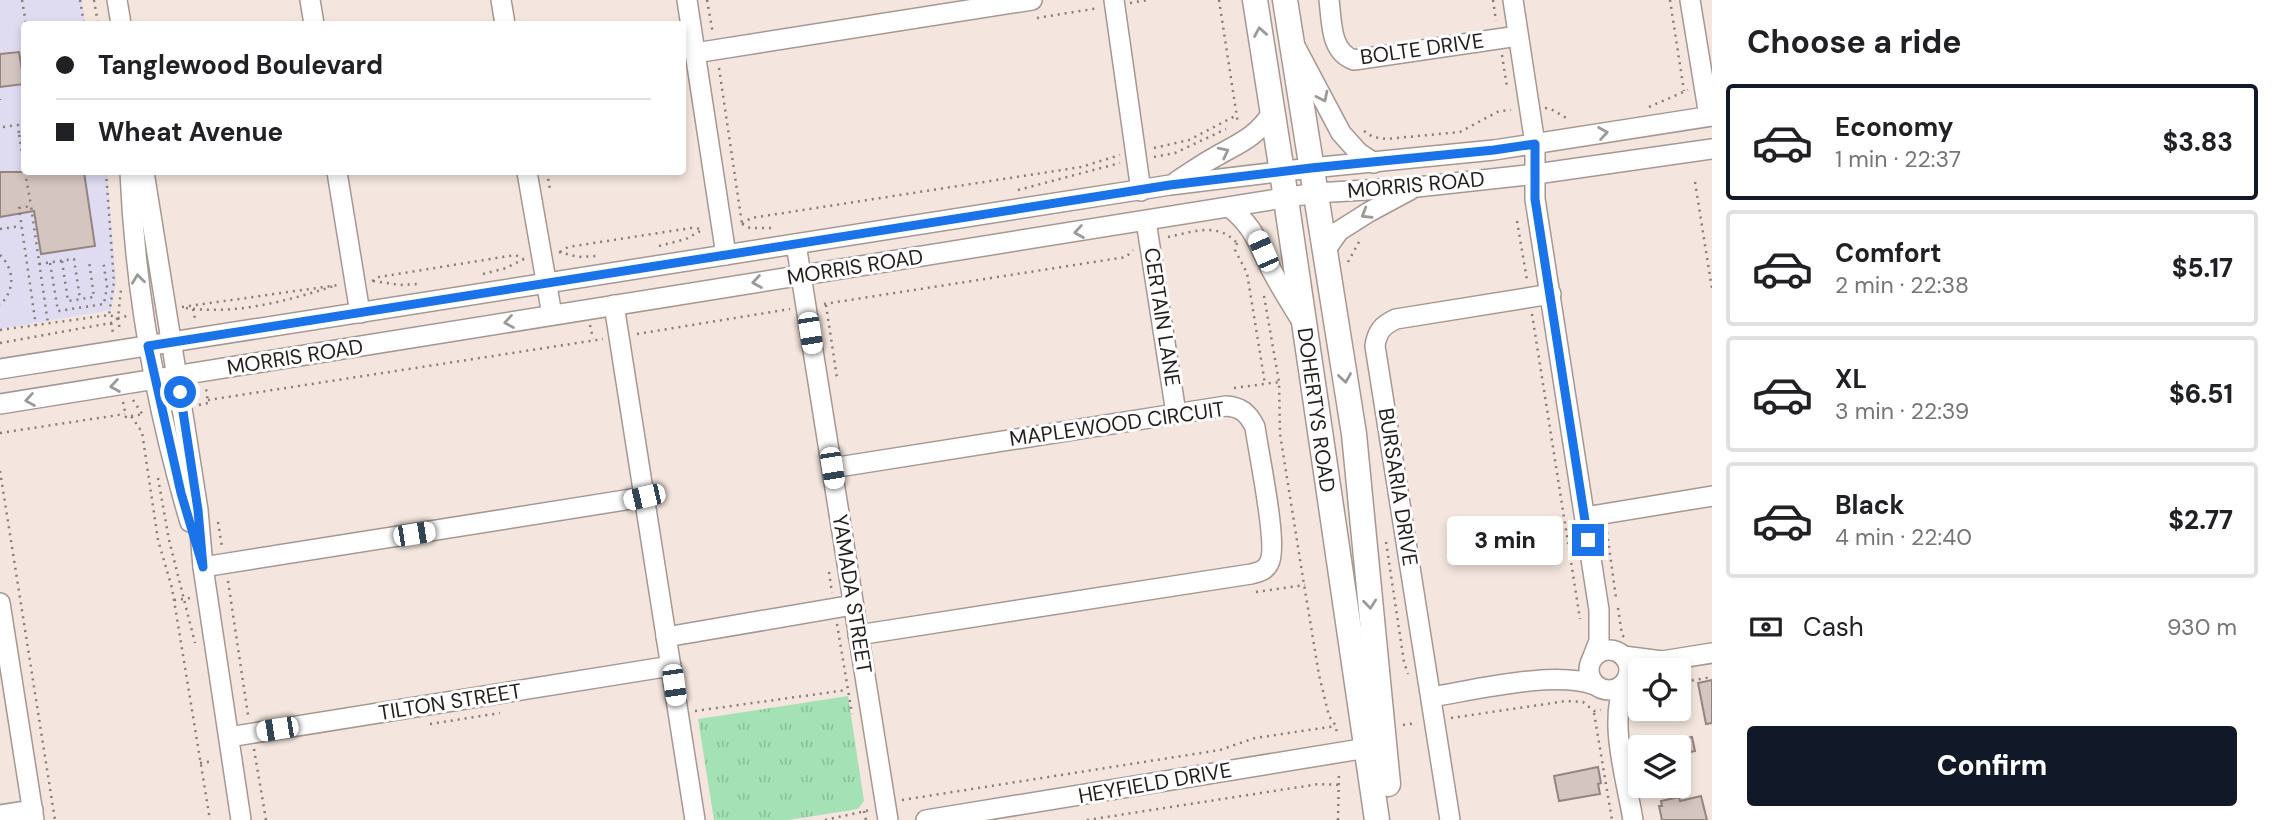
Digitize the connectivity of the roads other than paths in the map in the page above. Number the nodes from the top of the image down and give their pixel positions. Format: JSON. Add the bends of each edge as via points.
{"nodes":[{"id":1,"x":117,"y":0,"type":"edge"},
{"id":2,"x":310,"y":0,"type":"edge"},
{"id":3,"x":501,"y":0,"type":"edge"},
{"id":4,"x":687,"y":0,"type":"edge"},
{"id":5,"x":1032,"y":0,"type":"edge"},
{"id":6,"x":1114,"y":0,"type":"edge"},
{"id":7,"x":1255,"y":0,"type":"edge"},
{"id":8,"x":1285,"y":0,"type":"edge"},
{"id":9,"x":1329,"y":0,"type":"edge"},
{"id":10,"x":1513,"y":0,"type":"edge"},
{"id":11,"x":1690,"y":0,"type":"edge"},
{"id":12,"x":120,"y":21,"type":"edge"},
{"id":13,"x":314,"y":21,"type":"edge"},
{"id":14,"x":504,"y":21,"type":"edge"},
{"id":15,"x":1518,"y":36,"type":"junction"},
{"id":16,"x":1291,"y":37,"type":"junction"},
{"id":17,"x":695,"y":53,"type":"junction"},
{"id":18,"x":1272,"y":113,"type":"junction"},
{"id":19,"x":1710,"y":116,"type":"edge"},
{"id":20,"x":1535,"y":144,"type":"junction"},
{"id":21,"x":1711,"y":154,"type":"edge"},
{"id":22,"x":1374,"y":163,"type":"junction"},
{"id":23,"x":1311,"y":168,"type":"junction"},
{"id":24,"x":1282,"y":172,"type":"junction"},
{"id":25,"x":1536,"y":174,"type":"junction"},
{"id":26,"x":130,"y":175,"type":"edge"},
{"id":27,"x":144,"y":175,"type":"edge"},
{"id":28,"x":337,"y":175,"type":"edge"},
{"id":29,"x":528,"y":175,"type":"edge"},
{"id":30,"x":1170,"y":185,"type":"junction"},
{"id":31,"x":1418,"y":187,"type":"junction"},
{"id":32,"x":1141,"y":191,"type":"junction"},
{"id":33,"x":1315,"y":193,"type":"junction"},
{"id":34,"x":1286,"y":198,"type":"junction"},
{"id":35,"x":1229,"y":206,"type":"junction"},
{"id":36,"x":1146,"y":221,"type":"junction"},
{"id":37,"x":796,"y":244,"type":"junction"},
{"id":38,"x":1324,"y":251,"type":"junction"},
{"id":39,"x":726,"y":256,"type":"junction"},
{"id":40,"x":801,"y":275,"type":"junction"},
{"id":41,"x":546,"y":284,"type":"junction"},
{"id":42,"x":1550,"y":294,"type":"junction"},
{"id":43,"x":614,"y":305,"type":"junction"},
{"id":44,"x":360,"y":313,"type":"junction"},
{"id":45,"x":552,"y":315,"type":"junction"},
{"id":46,"x":1303,"y":324,"type":"junction"},
{"id":47,"x":171,"y":342,"type":"junction"},
{"id":48,"x":148,"y":346,"type":"junction"},
{"id":49,"x":0,"y":369,"type":"edge"},
{"id":50,"x":177,"y":376,"type":"junction"},
{"id":51,"x":155,"y":380,"type":"junction"},
{"id":52,"x":0,"y":404,"type":"edge"},
{"id":53,"x":1176,"y":413,"type":"junction"},
{"id":54,"x":832,"y":468,"type":"junction"},
{"id":55,"x":1712,"y":496,"type":"edge"},
{"id":56,"x":644,"y":497,"type":"junction"},
{"id":57,"x":1594,"y":515,"type":"junction"},
{"id":58,"x":203,"y":567,"type":"junction"},
{"id":59,"x":0,"y":603,"type":"edge"},
{"id":60,"x":853,"y":605,"type":"junction"},
{"id":61,"x":1600,"y":610,"type":"junction"},
{"id":62,"x":858,"y":635,"type":"junction"},
{"id":63,"x":666,"y":637,"type":"junction"},
{"id":64,"x":1624,"y":650,"type":"junction"},
{"id":65,"x":1712,"y":653,"type":"edge"},
{"id":66,"x":1652,"y":658,"type":"edge"},
{"id":67,"x":1681,"y":658,"type":"edge"},
{"id":68,"x":1591,"y":660,"type":"junction"},
{"id":69,"x":1628,"y":663,"type":"edge"},
{"id":70,"x":671,"y":666,"type":"junction"},
{"id":71,"x":1549,"y":679,"type":"junction"},
{"id":72,"x":1628,"y":680,"type":"edge"},
{"id":73,"x":1596,"y":686,"type":"junction"},
{"id":74,"x":1628,"y":687,"type":"edge"},
{"id":75,"x":1431,"y":697,"type":"junction"},
{"id":76,"x":1608,"y":715,"type":"junction"},
{"id":77,"x":229,"y":737,"type":"junction"},
{"id":78,"x":1383,"y":739,"type":"junction"},
{"id":79,"x":887,"y":814,"type":"edge"},
{"id":80,"x":0,"y":815,"type":"edge"},
{"id":81,"x":34,"y":815,"type":"edge"},
{"id":82,"x":970,"y":817,"type":"edge"},
{"id":83,"x":242,"y":820,"type":"edge"},
{"id":84,"x":695,"y":820,"type":"edge"},
{"id":85,"x":926,"y":820,"type":"edge"},
{"id":86,"x":1377,"y":820,"type":"edge"},
{"id":87,"x":1390,"y":820,"type":"edge"},
{"id":88,"x":1450,"y":820,"type":"edge"},
{"id":89,"x":1633,"y":820,"type":"edge"}],
"edges":[{"from":1,"to":12,"type":"street"},
{"from":2,"to":13,"type":"street"},
{"from":3,"to":14,"type":"street"},
{"from":4,"to":17,"type":"street"},
{"from":5,"to":17,"type":"street"},
{"from":6,"to":32,"type":"street"},
{"from":18,"to":7,"type":"main road","name":"DOHERTYS ROAD","one_way":true},
{"from":8,"to":16,"type":"main road","name":"DOHERTYS ROAD"},
{"from":9,"to":15,"type":"street","name":"BOLTE DRIVE","via":[[1338,49],[1354,60]]},
{"from":10,"to":15,"type":"street"},
{"from":11,"to":19,"type":"street"},
{"from":15,"to":20,"type":"street"},
{"from":16,"to":22,"type":"street","one_way":true,"via":[[1341,133]]},
{"from":16,"to":23,"type":"main road","name":"DOHERTYS ROAD"},
{"from":17,"to":39,"type":"street"},
{"from":18,"to":24,"type":"main road","name":"DOHERTYS ROAD"},
{"from":30,"to":18,"type":"street","one_way":true,"via":[[1247,141]]},
{"from":20,"to":19,"type":"street","name":"MORRIS ROAD","one_way":true},
{"from":20,"to":22,"type":"street","name":"MORRIS ROAD"},
{"from":20,"to":25,"type":"street"},
{"from":21,"to":25,"type":"street","name":"MORRIS ROAD"},
{"from":22,"to":23,"type":"street","name":"MORRIS ROAD"},
{"from":23,"to":24,"type":"street","name":"MORRIS ROAD"},
{"from":23,"to":33,"type":"main road","name":"DOHERTYS ROAD"},
{"from":24,"to":30,"type":"street","name":"MORRIS ROAD"},
{"from":24,"to":34,"type":"main road","name":"DOHERTYS ROAD"},
{"from":25,"to":31,"type":"street","name":"MORRIS ROAD"},
{"from":25,"to":42,"type":"street","via":[[1535,199]]},
{"from":48,"to":26,"type":"street","one_way":true,"via":[[133,237]]},
{"from":27,"to":47,"type":"street"},
{"from":28,"to":44,"type":"street"},
{"from":29,"to":41,"type":"street"},
{"from":30,"to":32,"type":"street","name":"MORRIS ROAD"},
{"from":31,"to":33,"type":"street","name":"MORRIS ROAD"},
{"from":31,"to":38,"type":"street","one_way":true,"via":[[1339,231]]},
{"from":32,"to":37,"type":"street","name":"MORRIS ROAD"},
{"from":33,"to":34,"type":"street","name":"MORRIS ROAD"},
{"from":33,"to":38,"type":"main road","name":"DOHERTYS ROAD"},
{"from":34,"to":35,"type":"street","name":"MORRIS ROAD"},
{"from":34,"to":46,"type":"main road","name":"DOHERTYS ROAD"},
{"from":35,"to":36,"type":"street","name":"MORRIS ROAD"},
{"from":35,"to":46,"type":"street","via":[[1255,233]]},
{"from":36,"to":40,"type":"street","name":"MORRIS ROAD","one_way":true},
{"from":36,"to":53,"type":"street","name":"CERTAIN LANE"},
{"from":37,"to":39,"type":"street","name":"MORRIS ROAD"},
{"from":37,"to":40,"type":"street","name":"YAMADA STREET"},
{"from":38,"to":78,"type":"main road","name":"DOHERTYS ROAD","one_way":true,"via":[[1354,433]]},
{"from":39,"to":41,"type":"street","name":"MORRIS ROAD"},
{"from":40,"to":43,"type":"street","name":"MORRIS ROAD","one_way":true},
{"from":40,"to":54,"type":"street","name":"YAMADA STREET"},
{"from":41,"to":44,"type":"street","name":"MORRIS ROAD"},
{"from":41,"to":45,"type":"street"},
{"from":42,"to":57,"type":"street"},
{"from":42,"to":75,"type":"street","name":"BURSARIA DRIVE","via":[[1396,319],[1376,337]]},
{"from":43,"to":45,"type":"street","name":"MORRIS ROAD"},
{"from":43,"to":56,"type":"street"},
{"from":44,"to":47,"type":"street","name":"MORRIS ROAD"},
{"from":45,"to":50,"type":"street","name":"MORRIS ROAD","one_way":true},
{"from":46,"to":78,"type":"main road","name":"DOHERTYS ROAD"},
{"from":47,"to":48,"type":"street","name":"MORRIS ROAD"},
{"from":47,"to":50,"type":"street"},
{"from":48,"to":49,"type":"street","name":"MORRIS ROAD"},
{"from":48,"to":51,"type":"street"},
{"from":50,"to":51,"type":"street","name":"MORRIS ROAD"},
{"from":50,"to":58,"type":"street"},
{"from":51,"to":52,"type":"street","name":"MORRIS ROAD","one_way":true},
{"from":51,"to":58,"type":"street"},
{"from":53,"to":54,"type":"street","name":"MAPLEWOOD CIRCUIT"},
{"from":53,"to":62,"type":"street","name":"MAPLEWOOD CIRCUIT","via":[[1235,406],[1250,417],[1273,544],[1262,572]]},
{"from":54,"to":60,"type":"street","name":"YAMADA STREET"},
{"from":55,"to":57,"type":"street"},
{"from":56,"to":58,"type":"street"},
{"from":56,"to":63,"type":"street"},
{"from":57,"to":61,"type":"street"},
{"from":58,"to":77,"type":"street"},
{"from":59,"to":81,"type":"street"},
{"from":60,"to":62,"type":"street","name":"YAMADA STREET"},
{"from":60,"to":63,"type":"street"},
{"from":61,"to":64,"type":"street","via":[[1606,629]]},
{"from":61,"to":68,"type":"street","via":[[1599,641]]},
{"from":62,"to":79,"type":"street","name":"YAMADA STREET"},
{"from":63,"to":70,"type":"street"},
{"from":64,"to":66,"type":"street"},
{"from":64,"to":68,"type":"street","via":[[1608,650]]},
{"from":64,"to":69,"type":"street"},
{"from":65,"to":67,"type":"street"},
{"from":68,"to":71,"type":"street"},
{"from":68,"to":73,"type":"street","via":[[1588,671]]},
{"from":70,"to":77,"type":"street","name":"TILTON STREET"},
{"from":70,"to":84,"type":"street"},
{"from":71,"to":73,"type":"street"},
{"from":71,"to":75,"type":"street"},
{"from":72,"to":73,"type":"street","via":[[1616,689]]},
{"from":73,"to":76,"type":"street"},
{"from":74,"to":76,"type":"street"},
{"from":75,"to":88,"type":"street","name":"BURSARIA DRIVE"},
{"from":76,"to":89,"type":"street"},
{"from":77,"to":83,"type":"street"},
{"from":78,"to":82,"type":"street","name":"HEYFIELD DRIVE","via":[[1340,752]]},
{"from":78,"to":86,"type":"main road","name":"DOHERTYS ROAD"},
{"from":78,"to":87,"type":"main road","name":"DOHERTYS ROAD"},
{"from":80,"to":81,"type":"street"},
{"from":82,"to":85,"type":"street","name":"HEYFIELD DRIVE"}]}
